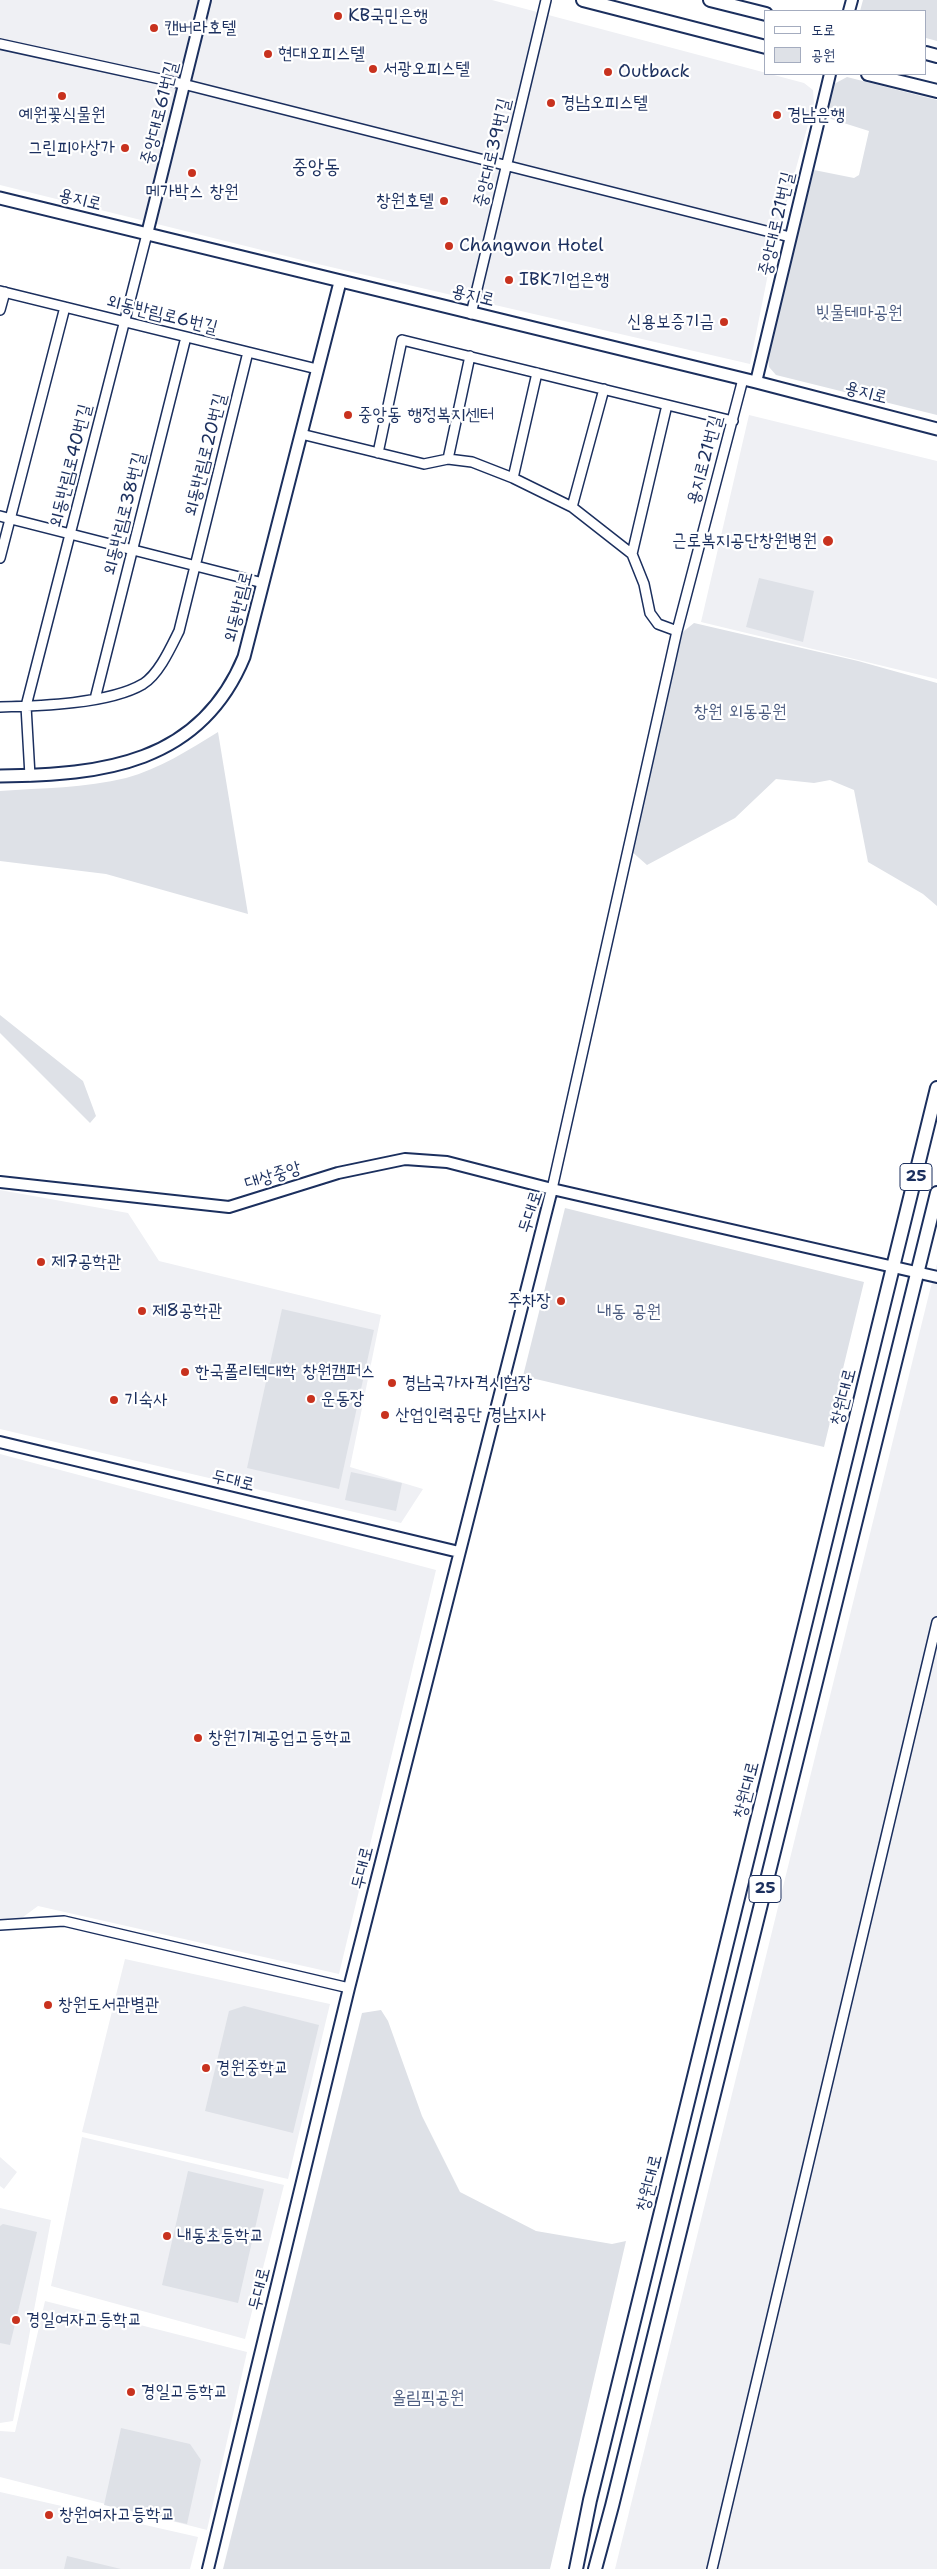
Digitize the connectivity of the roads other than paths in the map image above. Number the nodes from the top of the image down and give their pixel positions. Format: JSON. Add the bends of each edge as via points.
{"nodes":[{"id":1,"x":205,"y":0,"type":"edge"},
{"id":2,"x":546,"y":0,"type":"edge"},
{"id":3,"x":583,"y":0,"type":"edge"},
{"id":4,"x":710,"y":0,"type":"edge"},
{"id":5,"x":764,"y":14,"type":"edge"},
{"id":6,"x":0,"y":44,"type":"edge"},
{"id":7,"x":764,"y":46,"type":"edge"},
{"id":8,"x":830,"y":75,"type":"edge"},
{"id":9,"x":872,"y":75,"type":"edge"},
{"id":10,"x":183,"y":84,"type":"junction"},
{"id":11,"x":937,"y":91,"type":"edge"},
{"id":12,"x":506,"y":166,"type":"junction"},
{"id":13,"x":0,"y":198,"type":"edge"},
{"id":14,"x":147,"y":234,"type":"junction"},
{"id":15,"x":790,"y":237,"type":"junction"},
{"id":16,"x":340,"y":282,"type":"junction"},
{"id":17,"x":2,"y":292,"type":"edge"},
{"id":18,"x":64,"y":307,"type":"junction"},
{"id":19,"x":0,"y":310,"type":"edge"},
{"id":20,"x":471,"y":314,"type":"junction"},
{"id":21,"x":125,"y":322,"type":"junction"},
{"id":22,"x":186,"y":337,"type":"junction"},
{"id":23,"x":248,"y":352,"type":"junction"},
{"id":24,"x":470,"y":356,"type":"junction"},
{"id":25,"x":317,"y":369,"type":"junction"},
{"id":26,"x":537,"y":373,"type":"junction"},
{"id":27,"x":743,"y":379,"type":"junction"},
{"id":28,"x":756,"y":382,"type":"junction"},
{"id":29,"x":604,"y":389,"type":"junction"},
{"id":30,"x":668,"y":405,"type":"junction"},
{"id":31,"x":733,"y":421,"type":"junction"},
{"id":32,"x":937,"y":429,"type":"edge"},
{"id":33,"x":301,"y":434,"type":"junction"},
{"id":34,"x":378,"y":453,"type":"junction"},
{"id":35,"x":448,"y":459,"type":"junction"},
{"id":36,"x":513,"y":478,"type":"junction"},
{"id":37,"x":572,"y":507,"type":"junction"},
{"id":38,"x":0,"y":516,"type":"edge"},
{"id":39,"x":10,"y":518,"type":"junction"},
{"id":40,"x":71,"y":534,"type":"junction"},
{"id":41,"x":132,"y":549,"type":"junction"},
{"id":42,"x":632,"y":554,"type":"junction"},
{"id":43,"x":0,"y":558,"type":"edge"},
{"id":44,"x":195,"y":565,"type":"junction"},
{"id":45,"x":263,"y":583,"type":"junction"},
{"id":46,"x":676,"y":631,"type":"junction"},
{"id":47,"x":95,"y":699,"type":"junction"},
{"id":48,"x":26,"y":706,"type":"junction"},
{"id":49,"x":0,"y":707,"type":"edge"},
{"id":50,"x":0,"y":776,"type":"edge"},
{"id":51,"x":30,"y":776,"type":"junction"},
{"id":52,"x":937,"y":1088,"type":"edge"},
{"id":53,"x":0,"y":1182,"type":"edge"},
{"id":54,"x":552,"y":1189,"type":"junction"},
{"id":55,"x":937,"y":1193,"type":"edge"},
{"id":56,"x":894,"y":1266,"type":"junction"},
{"id":57,"x":918,"y":1272,"type":"junction"},
{"id":58,"x":937,"y":1276,"type":"edge"},
{"id":59,"x":0,"y":1442,"type":"edge"},
{"id":60,"x":458,"y":1552,"type":"junction"},
{"id":61,"x":937,"y":1622,"type":"edge"},
{"id":62,"x":0,"y":1925,"type":"edge"},
{"id":63,"x":349,"y":1988,"type":"junction"},
{"id":64,"x":590,"y":2500,"type":"junction"},
{"id":65,"x":612,"y":2506,"type":"junction"},
{"id":66,"x":208,"y":2569,"type":"edge"},
{"id":67,"x":570,"y":2569,"type":"edge"},
{"id":68,"x":576,"y":2569,"type":"edge"},
{"id":69,"x":595,"y":2569,"type":"edge"},
{"id":70,"x":601,"y":2569,"type":"edge"},
{"id":71,"x":712,"y":2569,"type":"edge"}],
"edges":[{"from":1,"to":10,"type":"street","name":"중앙대로61번길"},
{"from":2,"to":12,"type":"street","name":"중앙대로39번길"},
{"from":3,"to":7,"type":"main road"},
{"from":4,"to":5,"type":"main road"},
{"from":6,"to":10,"type":"street"},
{"from":8,"to":15,"type":"street","name":"중앙대로21번길"},
{"from":9,"to":11,"type":"main road"},
{"from":10,"to":12,"type":"street"},
{"from":10,"to":14,"type":"street","name":"중앙대로61번길"},
{"from":12,"to":15,"type":"street"},
{"from":12,"to":20,"type":"street","name":"중앙대로39번길"},
{"from":13,"to":14,"type":"main road","name":"용지로"},
{"from":14,"to":16,"type":"main road","name":"용지로"},
{"from":14,"to":21,"type":"street","name":"외동반림로40번길"},
{"from":15,"to":28,"type":"street","name":"중앙대로21번길"},
{"from":16,"to":20,"type":"main road","name":"용지로"},
{"from":16,"to":25,"type":"main road","name":"외동반림로"},
{"from":17,"to":18,"type":"street","name":"외동반림로6번길"},
{"from":17,"to":19,"type":"street"},
{"from":18,"to":21,"type":"street","name":"외동반림로6번길"},
{"from":18,"to":39,"type":"street"},
{"from":20,"to":27,"type":"main road","name":"용지로"},
{"from":21,"to":22,"type":"street","name":"외동반림로6번길"},
{"from":21,"to":40,"type":"street","name":"외동반림로40번길"},
{"from":22,"to":23,"type":"street","name":"외동반림로6번길"},
{"from":22,"to":41,"type":"street","name":"외동반림로38번길"},
{"from":23,"to":25,"type":"street","name":"외동반림로6번길"},
{"from":23,"to":44,"type":"street","name":"외동반림로20번길"},
{"from":24,"to":26,"type":"street"},
{"from":24,"to":34,"type":"street","via":[[402,340]]},
{"from":24,"to":35,"type":"street"},
{"from":25,"to":33,"type":"main road","name":"외동반림로"},
{"from":26,"to":29,"type":"street"},
{"from":26,"to":36,"type":"street"},
{"from":27,"to":28,"type":"main road","name":"용지로"},
{"from":27,"to":31,"type":"street","name":"용지로21번길"},
{"from":28,"to":32,"type":"main road","name":"용지로"},
{"from":29,"to":30,"type":"street"},
{"from":29,"to":37,"type":"street"},
{"from":30,"to":31,"type":"street"},
{"from":30,"to":42,"type":"street"},
{"from":31,"to":46,"type":"street","name":"용지로21번길"},
{"from":33,"to":34,"type":"street"},
{"from":33,"to":45,"type":"main road","name":"외동반림로"},
{"from":34,"to":35,"type":"street","via":[[424,464]]},
{"from":35,"to":36,"type":"street","via":[[472,462]]},
{"from":36,"to":37,"type":"street"},
{"from":37,"to":42,"type":"street"},
{"from":38,"to":39,"type":"street"},
{"from":39,"to":40,"type":"street"},
{"from":39,"to":43,"type":"street"},
{"from":40,"to":41,"type":"street"},
{"from":40,"to":48,"type":"street","name":"외동반림로40번길"},
{"from":41,"to":44,"type":"street"},
{"from":41,"to":47,"type":"street","name":"외동반림로38번길"},
{"from":42,"to":46,"type":"street","via":[[644,584],[650,613],[658,624]]},
{"from":44,"to":45,"type":"street"},
{"from":44,"to":47,"type":"street","via":[[178,631],[165,659],[143,684]]},
{"from":45,"to":51,"type":"main road","name":"외동반림로","via":[[236,678],[220,701],[194,726],[164,748],[137,760],[69,774]]},
{"from":46,"to":54,"type":"street","name":"용지로21번길"},
{"from":47,"to":48,"type":"street"},
{"from":48,"to":49,"type":"street"},
{"from":48,"to":51,"type":"street","name":"외동반림로40번길"},
{"from":50,"to":51,"type":"main road","name":"외동반림로"},
{"from":52,"to":56,"type":"main road","name":"창원대로","number":"25"},
{"from":53,"to":54,"type":"street","name":"대상중앙","via":[[229,1207],[338,1173],[405,1159],[447,1162]]},
{"from":54,"to":56,"type":"street","name":"두대로"},
{"from":54,"to":60,"type":"street","name":"두대로"},
{"from":55,"to":57,"type":"main road","number":"25"},
{"from":56,"to":57,"type":"street","name":"두대로"},
{"from":56,"to":64,"type":"main road","name":"창원대로","number":"25"},
{"from":57,"to":58,"type":"street","name":"두대로"},
{"from":57,"to":65,"type":"main road","number":"25"},
{"from":59,"to":60,"type":"street","name":"두대로"},
{"from":60,"to":63,"type":"street","name":"두대로"},
{"from":61,"to":71,"type":"street"},
{"from":62,"to":63,"type":"street","via":[[64,1920]]},
{"from":63,"to":66,"type":"street","name":"두대로"},
{"from":64,"to":67,"type":"main road","name":"창원대로","number":"25"},
{"from":64,"to":68,"type":"main road","name":"창원대로","number":"25"},
{"from":65,"to":69,"type":"main road","number":"25"},
{"from":65,"to":70,"type":"main road","number":"25"}]}
